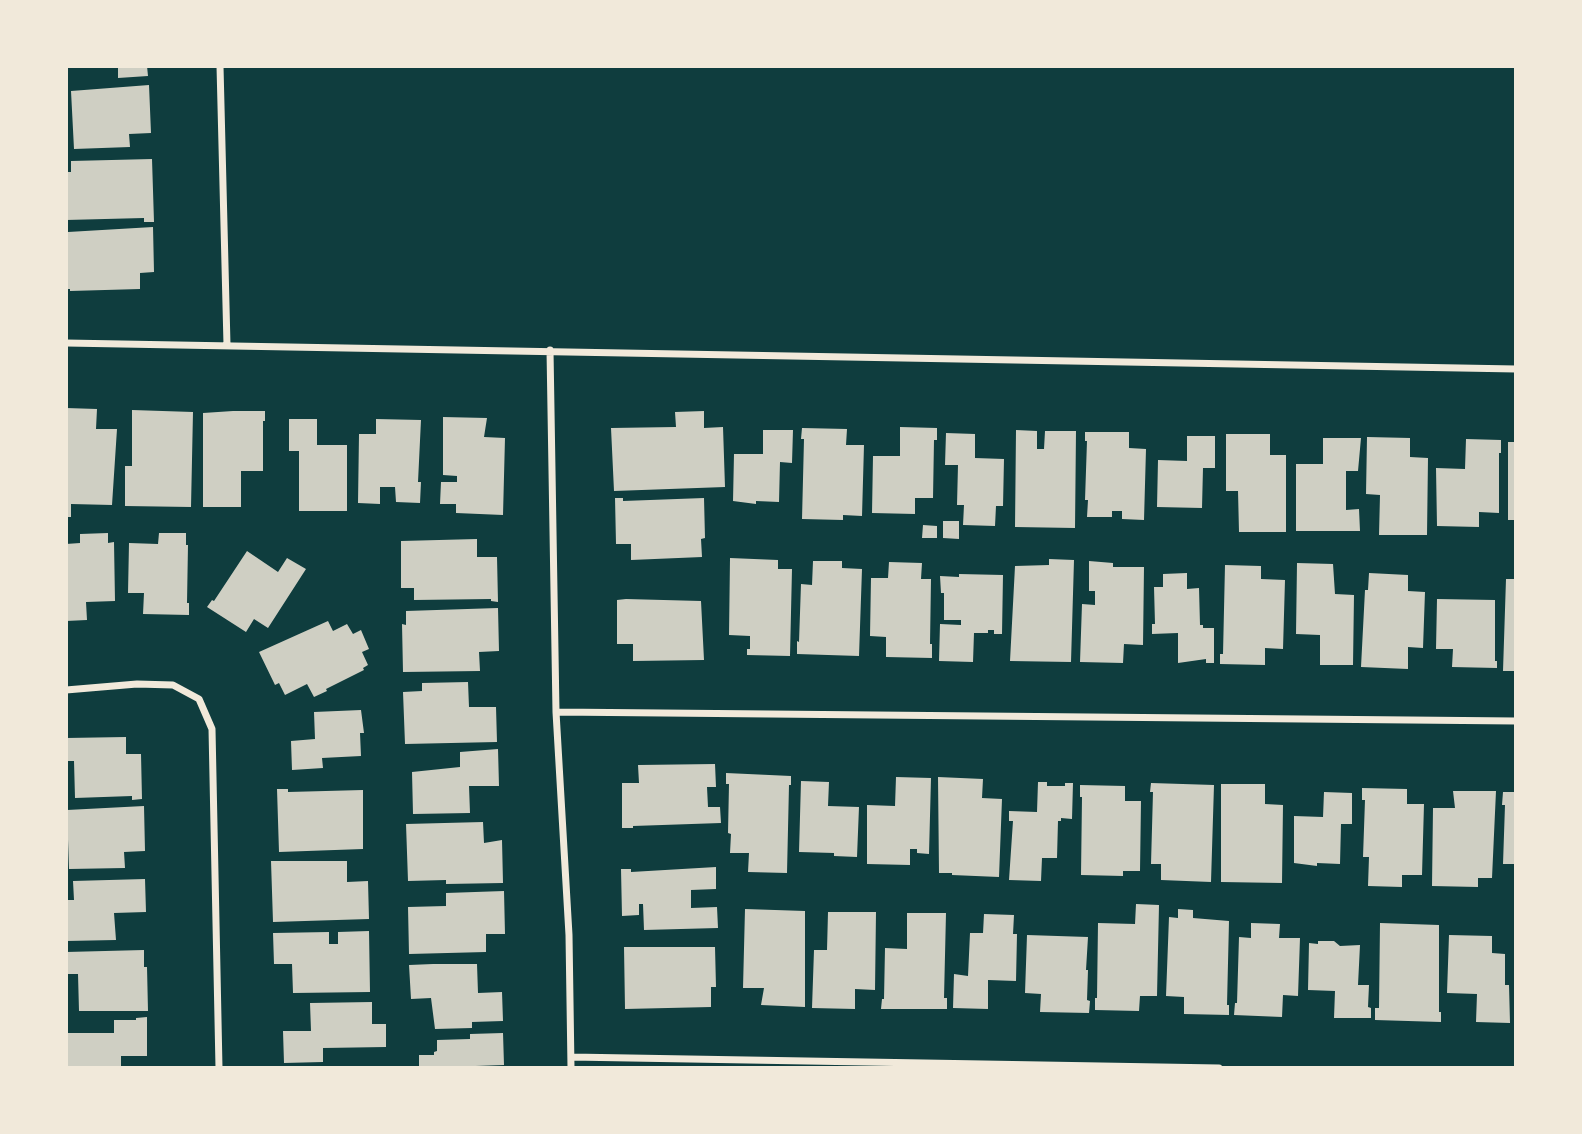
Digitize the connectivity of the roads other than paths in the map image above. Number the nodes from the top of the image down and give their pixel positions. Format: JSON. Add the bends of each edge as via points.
{"nodes":[{"id":1,"x":220,"y":66,"type":"edge"},
{"id":2,"x":66,"y":343,"type":"edge"},
{"id":3,"x":227,"y":345,"type":"junction"},
{"id":4,"x":551,"y":350,"type":"junction"},
{"id":5,"x":1516,"y":369,"type":"edge"},
{"id":6,"x":66,"y":690,"type":"edge"},
{"id":7,"x":556,"y":712,"type":"junction"},
{"id":8,"x":1516,"y":721,"type":"edge"},
{"id":9,"x":570,"y":1058,"type":"junction"},
{"id":10,"x":219,"y":1068,"type":"edge"},
{"id":11,"x":571,"y":1068,"type":"edge"},
{"id":12,"x":1219,"y":1068,"type":"edge"}],
"edges":[{"from":1,"to":3,"type":"street"},
{"from":2,"to":3,"type":"street"},
{"from":3,"to":4,"type":"street"},
{"from":4,"to":5,"type":"street"},
{"from":4,"to":7,"type":"street"},
{"from":6,"to":10,"type":"street","via":[[173,685],[200,699],[212,729]]},
{"from":7,"to":8,"type":"street"},
{"from":7,"to":9,"type":"street","via":[[569,935]]},
{"from":9,"to":11,"type":"street"},
{"from":9,"to":12,"type":"street"}]}
